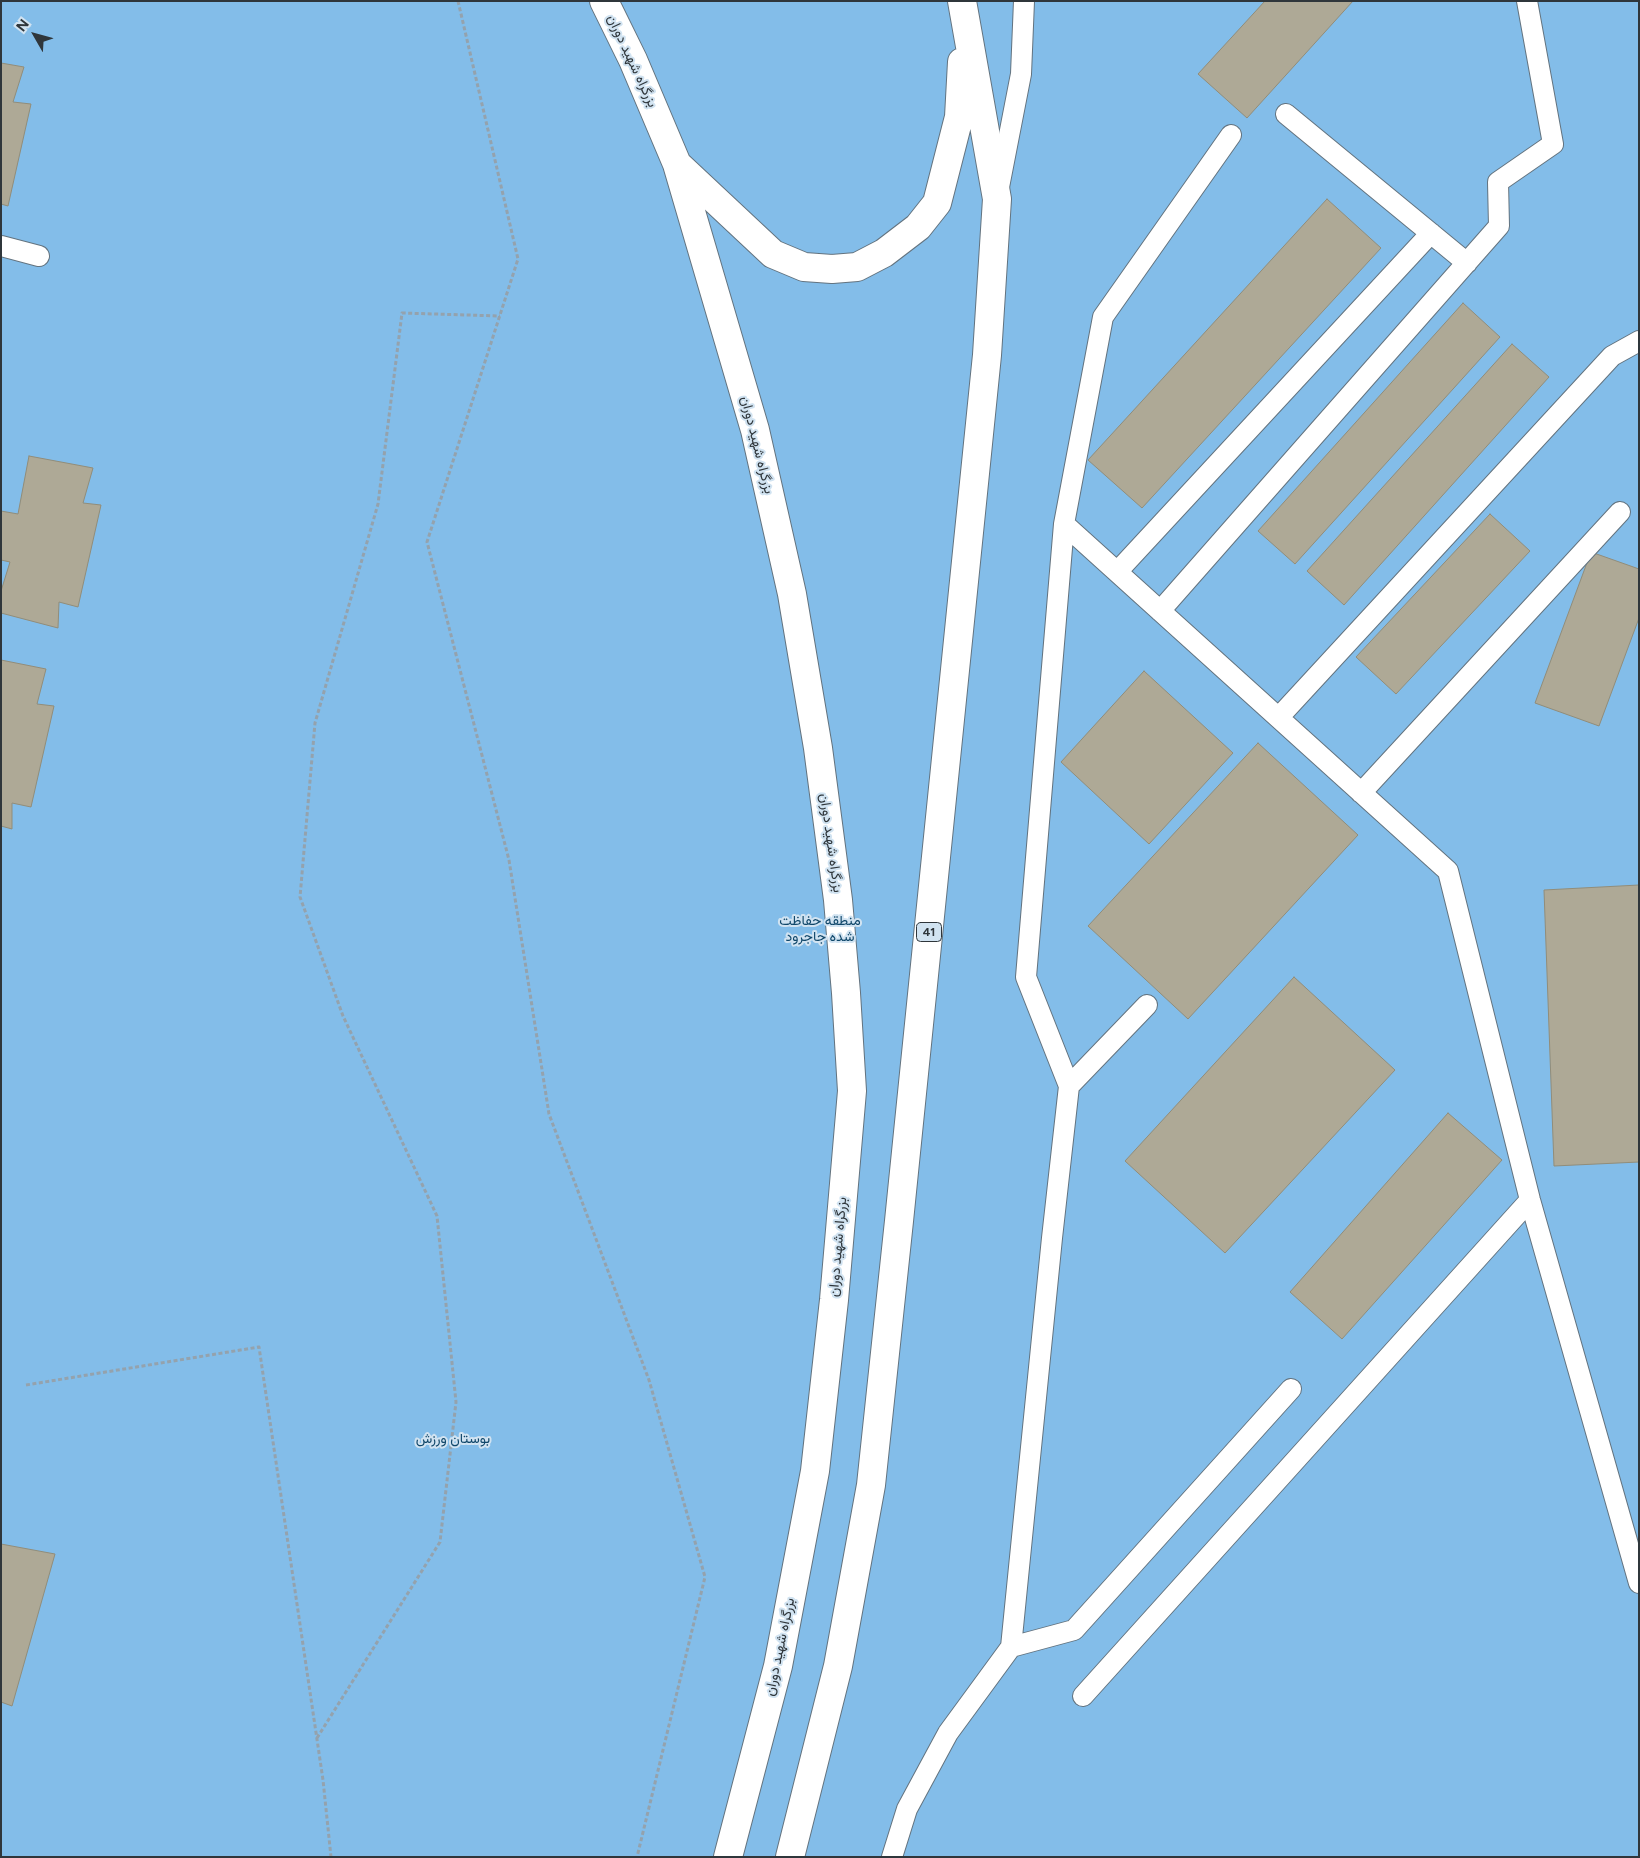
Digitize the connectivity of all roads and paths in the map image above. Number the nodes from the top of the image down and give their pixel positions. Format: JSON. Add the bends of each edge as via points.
{"nodes":[{"id":1,"x":458,"y":1,"type":"edge"},
{"id":2,"x":604,"y":1,"type":"edge"},
{"id":3,"x":1024,"y":1,"type":"edge"},
{"id":4,"x":1527,"y":1,"type":"edge"},
{"id":5,"x":963,"y":7,"type":"edge"},
{"id":6,"x":1286,"y":114,"type":"dead end"},
{"id":7,"x":1231,"y":135,"type":"dead end"},
{"id":8,"x":677,"y":164,"type":"junction"},
{"id":9,"x":997,"y":199,"type":"junction"},
{"id":10,"x":1431,"y":233,"type":"junction"},
{"id":11,"x":1,"y":246,"type":"edge"},
{"id":12,"x":39,"y":256,"type":"dead end"},
{"id":13,"x":1467,"y":263,"type":"junction"},
{"id":14,"x":500,"y":316,"type":"junction"},
{"id":15,"x":1639,"y":342,"type":"edge"},
{"id":16,"x":1620,"y":512,"type":"dead end"},
{"id":17,"x":1064,"y":524,"type":"junction"},
{"id":18,"x":1117,"y":572,"type":"junction"},
{"id":19,"x":1160,"y":611,"type":"junction"},
{"id":20,"x":1279,"y":717,"type":"junction"},
{"id":21,"x":1361,"y":793,"type":"junction"},
{"id":22,"x":1147,"y":1005,"type":"dead end"},
{"id":23,"x":1069,"y":1086,"type":"junction"},
{"id":24,"x":1530,"y":1200,"type":"junction"},
{"id":25,"x":26,"y":1385,"type":"dead end"},
{"id":26,"x":1291,"y":1389,"type":"dead end"},
{"id":27,"x":1639,"y":1583,"type":"edge"},
{"id":28,"x":1011,"y":1647,"type":"junction"},
{"id":29,"x":1084,"y":1696,"type":"dead end"},
{"id":30,"x":317,"y":1738,"type":"junction"},
{"id":31,"x":331,"y":1857,"type":"edge"},
{"id":32,"x":637,"y":1857,"type":"edge"},
{"id":33,"x":728,"y":1857,"type":"edge"},
{"id":34,"x":790,"y":1857,"type":"edge"},
{"id":35,"x":892,"y":1857,"type":"edge"}],
"edges":[{"from":1,"to":14,"type":"path","via":[[518,259]]},
{"from":2,"to":8,"type":"highway","name":"بزرگراه شهید دوران"},
{"from":3,"to":9,"type":"lane","via":[[1021,74]]},
{"from":4,"to":13,"type":"lane","via":[[1553,144],[1498,182],[1499,226]]},
{"from":5,"to":8,"type":"highway","via":[[959,117],[937,203],[918,227],[884,253],[857,267],[832,269],[804,267],[773,254]]},
{"from":5,"to":9,"type":"highway","number":"41"},
{"from":6,"to":10,"type":"lane"},
{"from":7,"to":17,"type":"lane","via":[[1103,317]]},
{"from":8,"to":33,"type":"highway","name":"بزرگراه شهید دوران","via":[[755,430],[792,594],[818,748],[838,900],[852,1091],[815,1471],[778,1666]]},
{"from":9,"to":34,"type":"highway","number":"41","via":[[987,355],[871,1485],[838,1666]]},
{"from":10,"to":13,"type":"lane"},
{"from":10,"to":18,"type":"lane"},
{"from":11,"to":12,"type":"lane"},
{"from":13,"to":19,"type":"lane"},
{"from":14,"to":30,"type":"path","via":[[402,313],[378,504],[315,723],[300,897],[342,1016],[437,1216],[456,1402],[440,1542]]},
{"from":14,"to":32,"type":"path","via":[[427,542],[509,860],[549,1114],[649,1380],[705,1577]]},
{"from":15,"to":20,"type":"lane","via":[[1612,356]]},
{"from":16,"to":21,"type":"lane"},
{"from":17,"to":18,"type":"lane"},
{"from":17,"to":23,"type":"lane","via":[[1026,977]]},
{"from":18,"to":19,"type":"lane"},
{"from":19,"to":20,"type":"lane"},
{"from":20,"to":21,"type":"lane"},
{"from":21,"to":24,"type":"lane","via":[[1448,871]]},
{"from":22,"to":23,"type":"lane"},
{"from":23,"to":28,"type":"lane"},
{"from":24,"to":27,"type":"lane"},
{"from":24,"to":29,"type":"lane"},
{"from":25,"to":30,"type":"path","via":[[259,1347]]},
{"from":26,"to":28,"type":"lane","via":[[1074,1630]]},
{"from":28,"to":35,"type":"lane","via":[[948,1733],[907,1809]]},
{"from":30,"to":31,"type":"path"}]}
